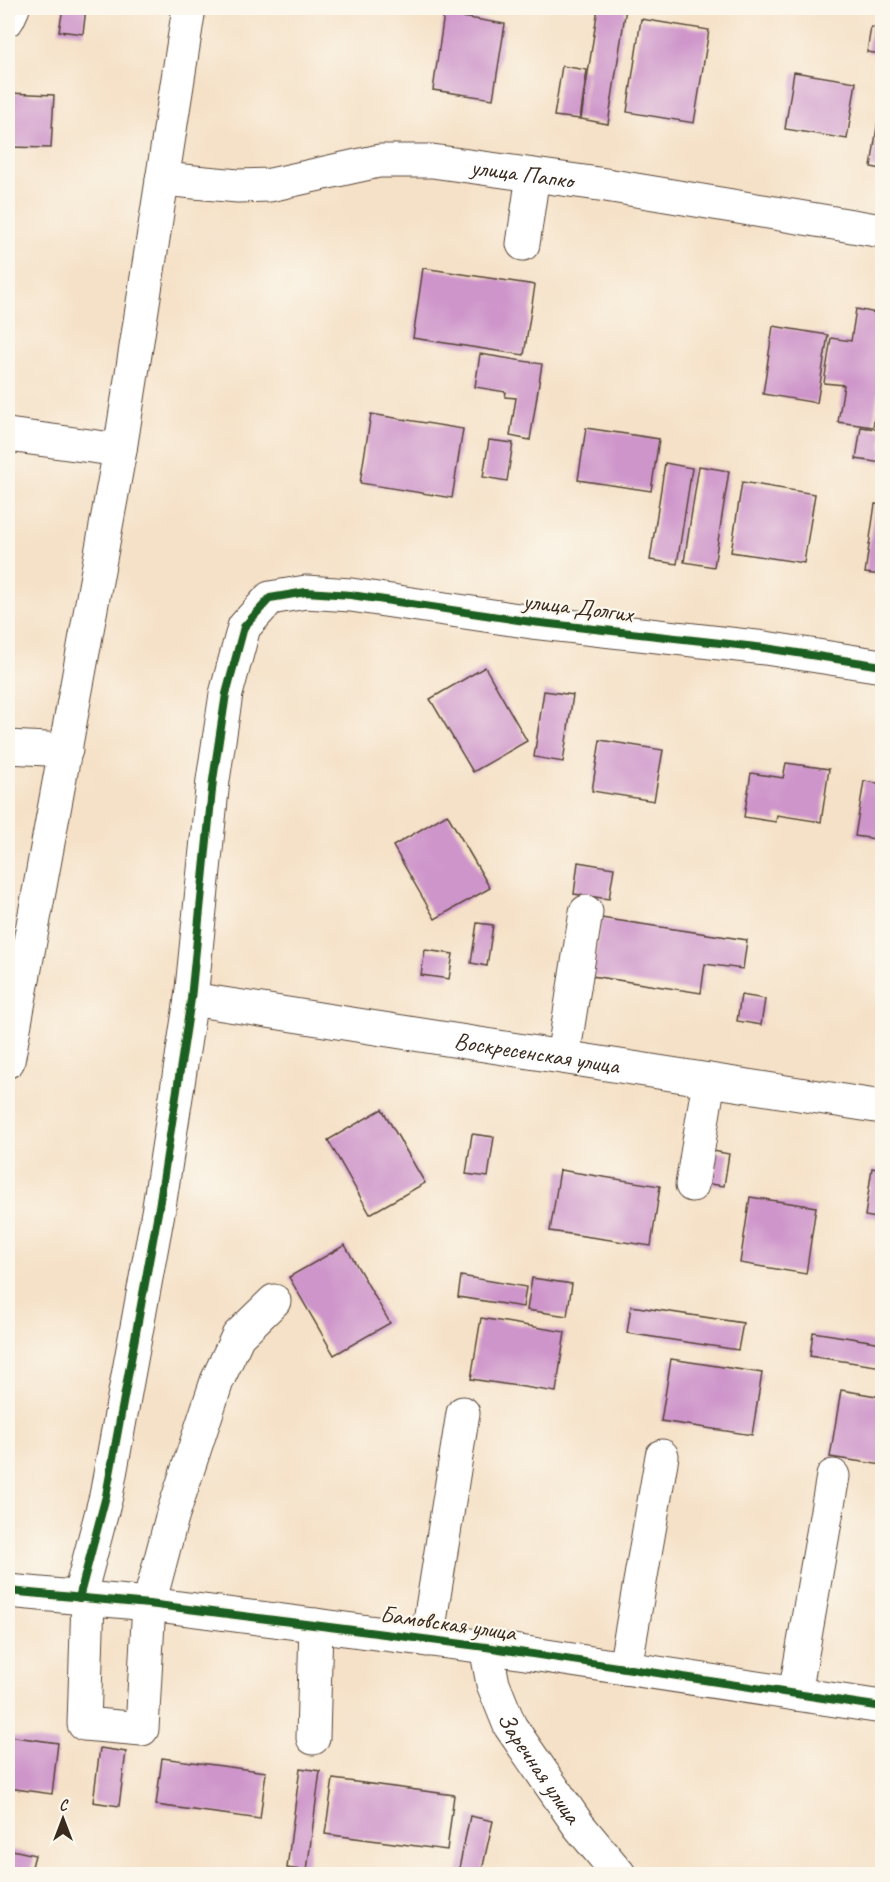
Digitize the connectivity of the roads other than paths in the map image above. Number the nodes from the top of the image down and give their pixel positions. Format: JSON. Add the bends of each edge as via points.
{"nodes":[{"id":1,"x":13,"y":8,"type":"edge"},
{"id":2,"x":189,"y":8,"type":"edge"},
{"id":3,"x":8,"y":19,"type":"edge"},
{"id":4,"x":533,"y":175,"type":"junction"},
{"id":5,"x":162,"y":179,"type":"junction"},
{"id":6,"x":882,"y":231,"type":"edge"},
{"id":7,"x":523,"y":244,"type":"dead end"},
{"id":8,"x":8,"y":435,"type":"edge"},
{"id":9,"x":120,"y":450,"type":"junction"},
{"id":10,"x":882,"y":666,"type":"edge"},
{"id":11,"x":8,"y":747,"type":"edge"},
{"id":12,"x":66,"y":750,"type":"junction"},
{"id":13,"x":586,"y":912,"type":"dead end"},
{"id":14,"x":191,"y":999,"type":"junction"},
{"id":15,"x":563,"y":1057,"type":"junction"},
{"id":16,"x":8,"y":1061,"type":"edge"},
{"id":17,"x":709,"y":1080,"type":"junction"},
{"id":18,"x":882,"y":1107,"type":"edge"},
{"id":19,"x":693,"y":1185,"type":"dead end"},
{"id":20,"x":273,"y":1300,"type":"dead end"},
{"id":21,"x":463,"y":1413,"type":"dead end"},
{"id":22,"x":662,"y":1456,"type":"dead end"},
{"id":23,"x":833,"y":1476,"type":"dead end"},
{"id":24,"x":8,"y":1591,"type":"edge"},
{"id":25,"x":84,"y":1599,"type":"junction"},
{"id":26,"x":149,"y":1604,"type":"junction"},
{"id":27,"x":316,"y":1625,"type":"junction"},
{"id":28,"x":427,"y":1640,"type":"junction"},
{"id":29,"x":486,"y":1647,"type":"junction"},
{"id":30,"x":624,"y":1668,"type":"junction"},
{"id":31,"x":795,"y":1694,"type":"junction"},
{"id":32,"x":882,"y":1707,"type":"edge"},
{"id":33,"x":313,"y":1738,"type":"dead end"},
{"id":34,"x":619,"y":1875,"type":"edge"}],
"edges":[{"from":1,"to":3,"type":"street"},
{"from":2,"to":5,"type":"street"},
{"from":4,"to":5,"type":"street","name":"улица Папко","via":[[432,161],[379,161],[270,185]]},
{"from":4,"to":6,"type":"street","name":"улица Папко"},
{"from":4,"to":7,"type":"street"},
{"from":5,"to":9,"type":"street"},
{"from":8,"to":9,"type":"street"},
{"from":9,"to":12,"type":"street"},
{"from":10,"to":14,"type":"street","name":"улица Долгих","via":[[351,595],[306,592],[270,598],[244,627],[226,694],[213,780]]},
{"from":11,"to":12,"type":"street"},
{"from":12,"to":16,"type":"street"},
{"from":13,"to":15,"type":"street"},
{"from":14,"to":15,"type":"street","name":"Воскресенская улица"},
{"from":14,"to":25,"type":"street","via":[[159,1207]]},
{"from":15,"to":17,"type":"street","name":"Воскресенская улица"},
{"from":17,"to":18,"type":"street","name":"Воскресенская улица"},
{"from":17,"to":19,"type":"street"},
{"from":20,"to":26,"type":"street","via":[[238,1336],[217,1381],[172,1517]]},
{"from":21,"to":28,"type":"street"},
{"from":22,"to":30,"type":"street"},
{"from":23,"to":31,"type":"street"},
{"from":24,"to":25,"type":"street","name":"Бамовская улица"},
{"from":25,"to":26,"type":"street","name":"Бамовская улица"},
{"from":25,"to":26,"type":"street","via":[[84,1724],[142,1729]]},
{"from":26,"to":27,"type":"street","name":"Бамовская улица"},
{"from":27,"to":28,"type":"street","name":"Бамовская улица"},
{"from":27,"to":33,"type":"street"},
{"from":28,"to":29,"type":"street","name":"Бамовская улица"},
{"from":29,"to":30,"type":"street","name":"Бамовская улица"},
{"from":29,"to":34,"type":"street","name":"Заречная улица","via":[[493,1684],[510,1726],[579,1826]]},
{"from":30,"to":31,"type":"street","name":"Бамовская улица"},
{"from":31,"to":32,"type":"street","name":"Бамовская улица"}]}
